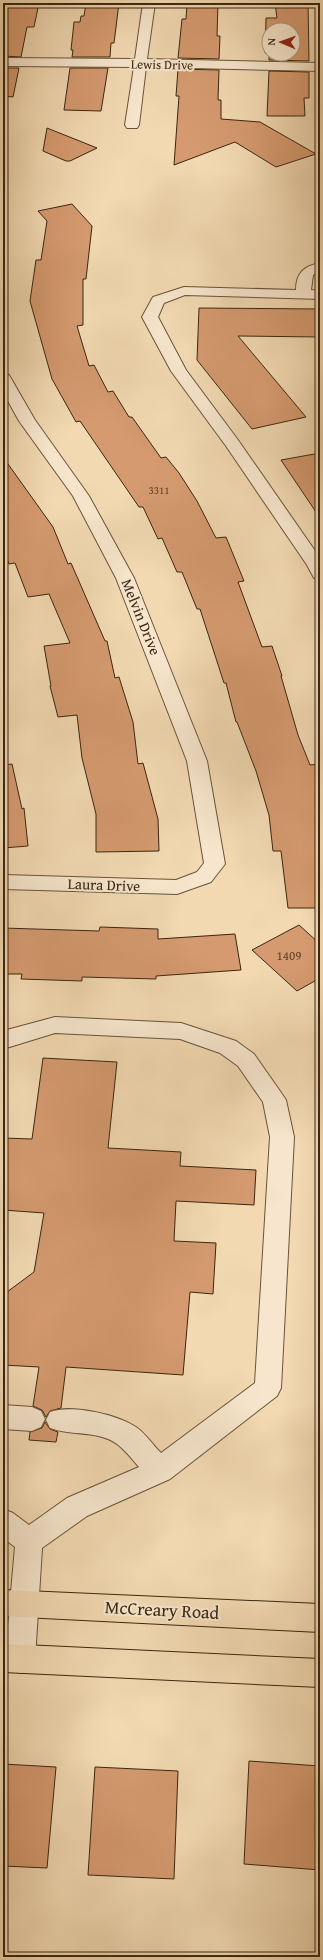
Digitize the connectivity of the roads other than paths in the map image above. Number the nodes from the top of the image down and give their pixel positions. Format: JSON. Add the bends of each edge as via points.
{"nodes":[{"id":1,"x":150,"y":3,"type":"edge"},
{"id":2,"x":3,"y":62,"type":"edge"},
{"id":3,"x":142,"y":63,"type":"junction"},
{"id":4,"x":320,"y":67,"type":"edge"},
{"id":5,"x":132,"y":125,"type":"dead end"},
{"id":6,"x":320,"y":267,"type":"edge"},
{"id":7,"x":312,"y":295,"type":"edge"},
{"id":8,"x":3,"y":378,"type":"edge"},
{"id":9,"x":314,"y":553,"type":"edge"},
{"id":10,"x":320,"y":574,"type":"edge"},
{"id":11,"x":204,"y":878,"type":"joint"},
{"id":12,"x":3,"y":882,"type":"edge"},
{"id":13,"x":3,"y":1040,"type":"edge"},
{"id":14,"x":3,"y":1417,"type":"edge"},
{"id":15,"x":32,"y":1419,"type":"dead end"},
{"id":16,"x":59,"y":1420,"type":"dead end"},
{"id":17,"x":160,"y":1470,"type":"junction"},
{"id":18,"x":3,"y":1522,"type":"edge"},
{"id":19,"x":29,"y":1541,"type":"junction"},
{"id":20,"x":14,"y":1604,"type":"edge"},
{"id":21,"x":320,"y":1618,"type":"edge"},
{"id":22,"x":12,"y":1659,"type":"edge"},
{"id":23,"x":320,"y":1673,"type":"edge"}],
"edges":[{"from":1,"to":3,"type":"street"},
{"from":2,"to":3,"type":"street","name":"Lewis Drive"},
{"from":3,"to":4,"type":"street","name":"Lewis Drive"},
{"from":3,"to":5,"type":"street"},
{"from":6,"to":7,"type":"street","via":[[307,272],[303,278]]},
{"from":7,"to":9,"type":"street","via":[[184,291],[158,300],[150,317],[179,371]]},
{"from":8,"to":11,"type":"street","name":"Melvin Drive","via":[[27,421],[81,496],[125,578],[197,761],[215,864]]},
{"from":9,"to":10,"type":"street"},
{"from":11,"to":12,"type":"street","name":"Laura Drive","via":[[177,887]]},
{"from":13,"to":17,"type":"street","via":[[55,1025],[181,1031],[228,1047],[246,1060],[274,1100],[282,1137],[268,1388]]},
{"from":14,"to":15,"type":"street"},
{"from":16,"to":17,"type":"street","via":[[103,1425],[126,1435]]},
{"from":17,"to":19,"type":"street","via":[[77,1507]]},
{"from":18,"to":19,"type":"street"},
{"from":19,"to":20,"type":"street"},
{"from":20,"to":21,"type":"main road","name":"McCreary Road"},
{"from":20,"to":22,"type":"street"},
{"from":22,"to":23,"type":"main road"}]}
